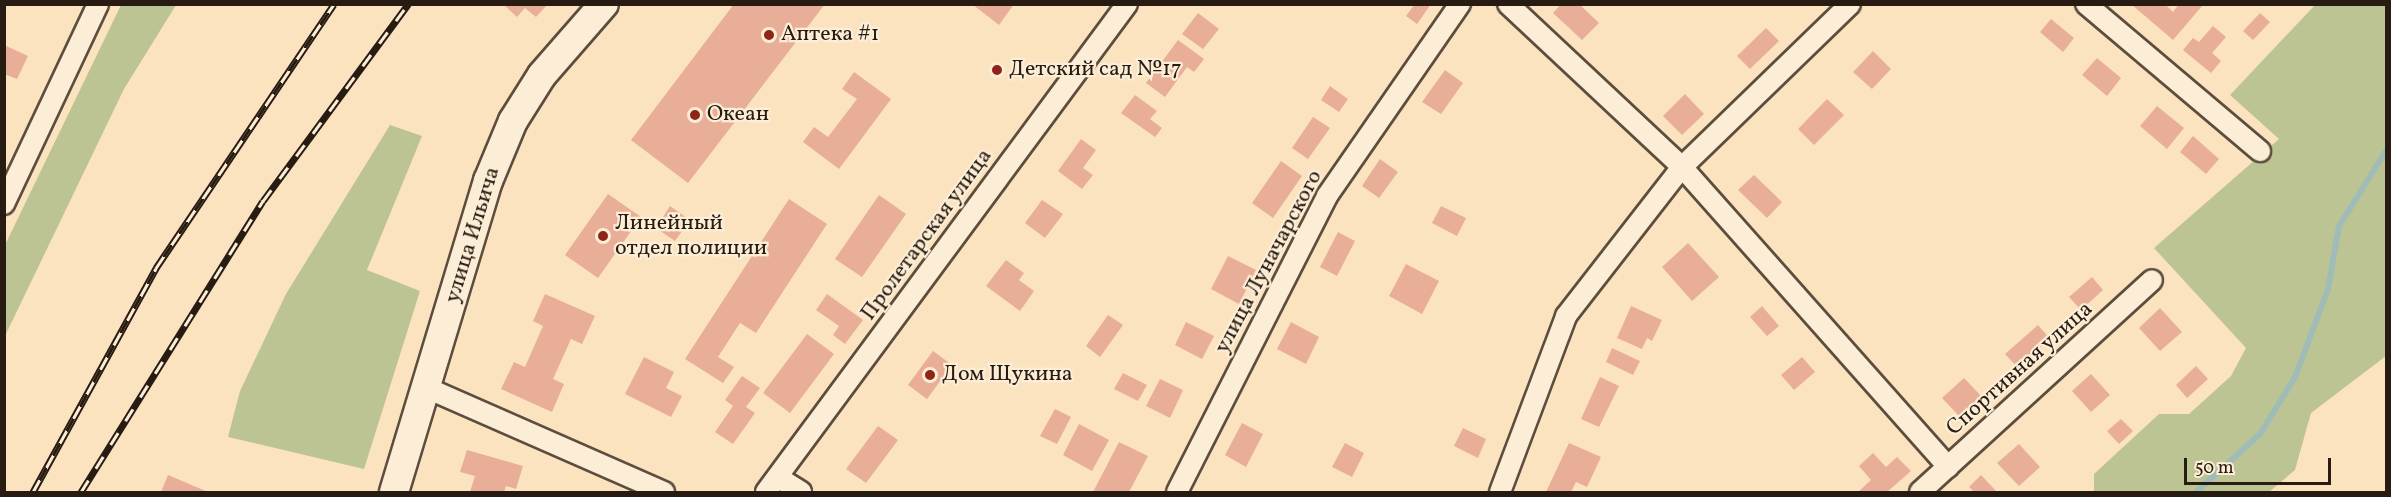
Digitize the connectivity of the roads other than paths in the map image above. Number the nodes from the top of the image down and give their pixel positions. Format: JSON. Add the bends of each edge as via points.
{"nodes":[{"id":1,"x":98,"y":4,"type":"edge"},
{"id":2,"x":604,"y":4,"type":"edge"},
{"id":3,"x":1126,"y":4,"type":"edge"},
{"id":4,"x":1460,"y":4,"type":"edge"},
{"id":5,"x":1508,"y":4,"type":"edge"},
{"id":6,"x":1850,"y":4,"type":"edge"},
{"id":7,"x":2086,"y":4,"type":"edge"},
{"id":8,"x":2260,"y":152,"type":"dead end"},
{"id":9,"x":1682,"y":167,"type":"junction"},
{"id":10,"x":4,"y":204,"type":"edge"},
{"id":11,"x":2152,"y":280,"type":"dead end"},
{"id":12,"x":427,"y":388,"type":"junction"},
{"id":13,"x":1948,"y":467,"type":"junction"},
{"id":14,"x":772,"y":485,"type":"edge"},
{"id":15,"x":394,"y":492,"type":"edge"},
{"id":16,"x":664,"y":492,"type":"edge"},
{"id":17,"x":801,"y":492,"type":"edge"},
{"id":18,"x":1177,"y":492,"type":"edge"},
{"id":19,"x":1500,"y":492,"type":"edge"},
{"id":20,"x":1920,"y":492,"type":"edge"}],
"edges":[{"from":1,"to":10,"type":"street"},
{"from":2,"to":12,"type":"main road","name":"улица Ильича","via":[[542,75],[513,121],[488,181]]},
{"from":3,"to":14,"type":"street","name":"Пролетарская улица"},
{"from":4,"to":18,"type":"street","name":"улица Луначарского","via":[[1327,196]]},
{"from":5,"to":9,"type":"street"},
{"from":6,"to":9,"type":"street"},
{"from":7,"to":8,"type":"street"},
{"from":9,"to":13,"type":"street"},
{"from":9,"to":19,"type":"street","via":[[1566,316]]},
{"from":11,"to":13,"type":"street","name":"Спортивная улица"},
{"from":12,"to":15,"type":"main road","name":"улица Ильича"},
{"from":12,"to":16,"type":"street"},
{"from":13,"to":20,"type":"street","name":"Спортивная улица"},
{"from":14,"to":17,"type":"street"}]}
